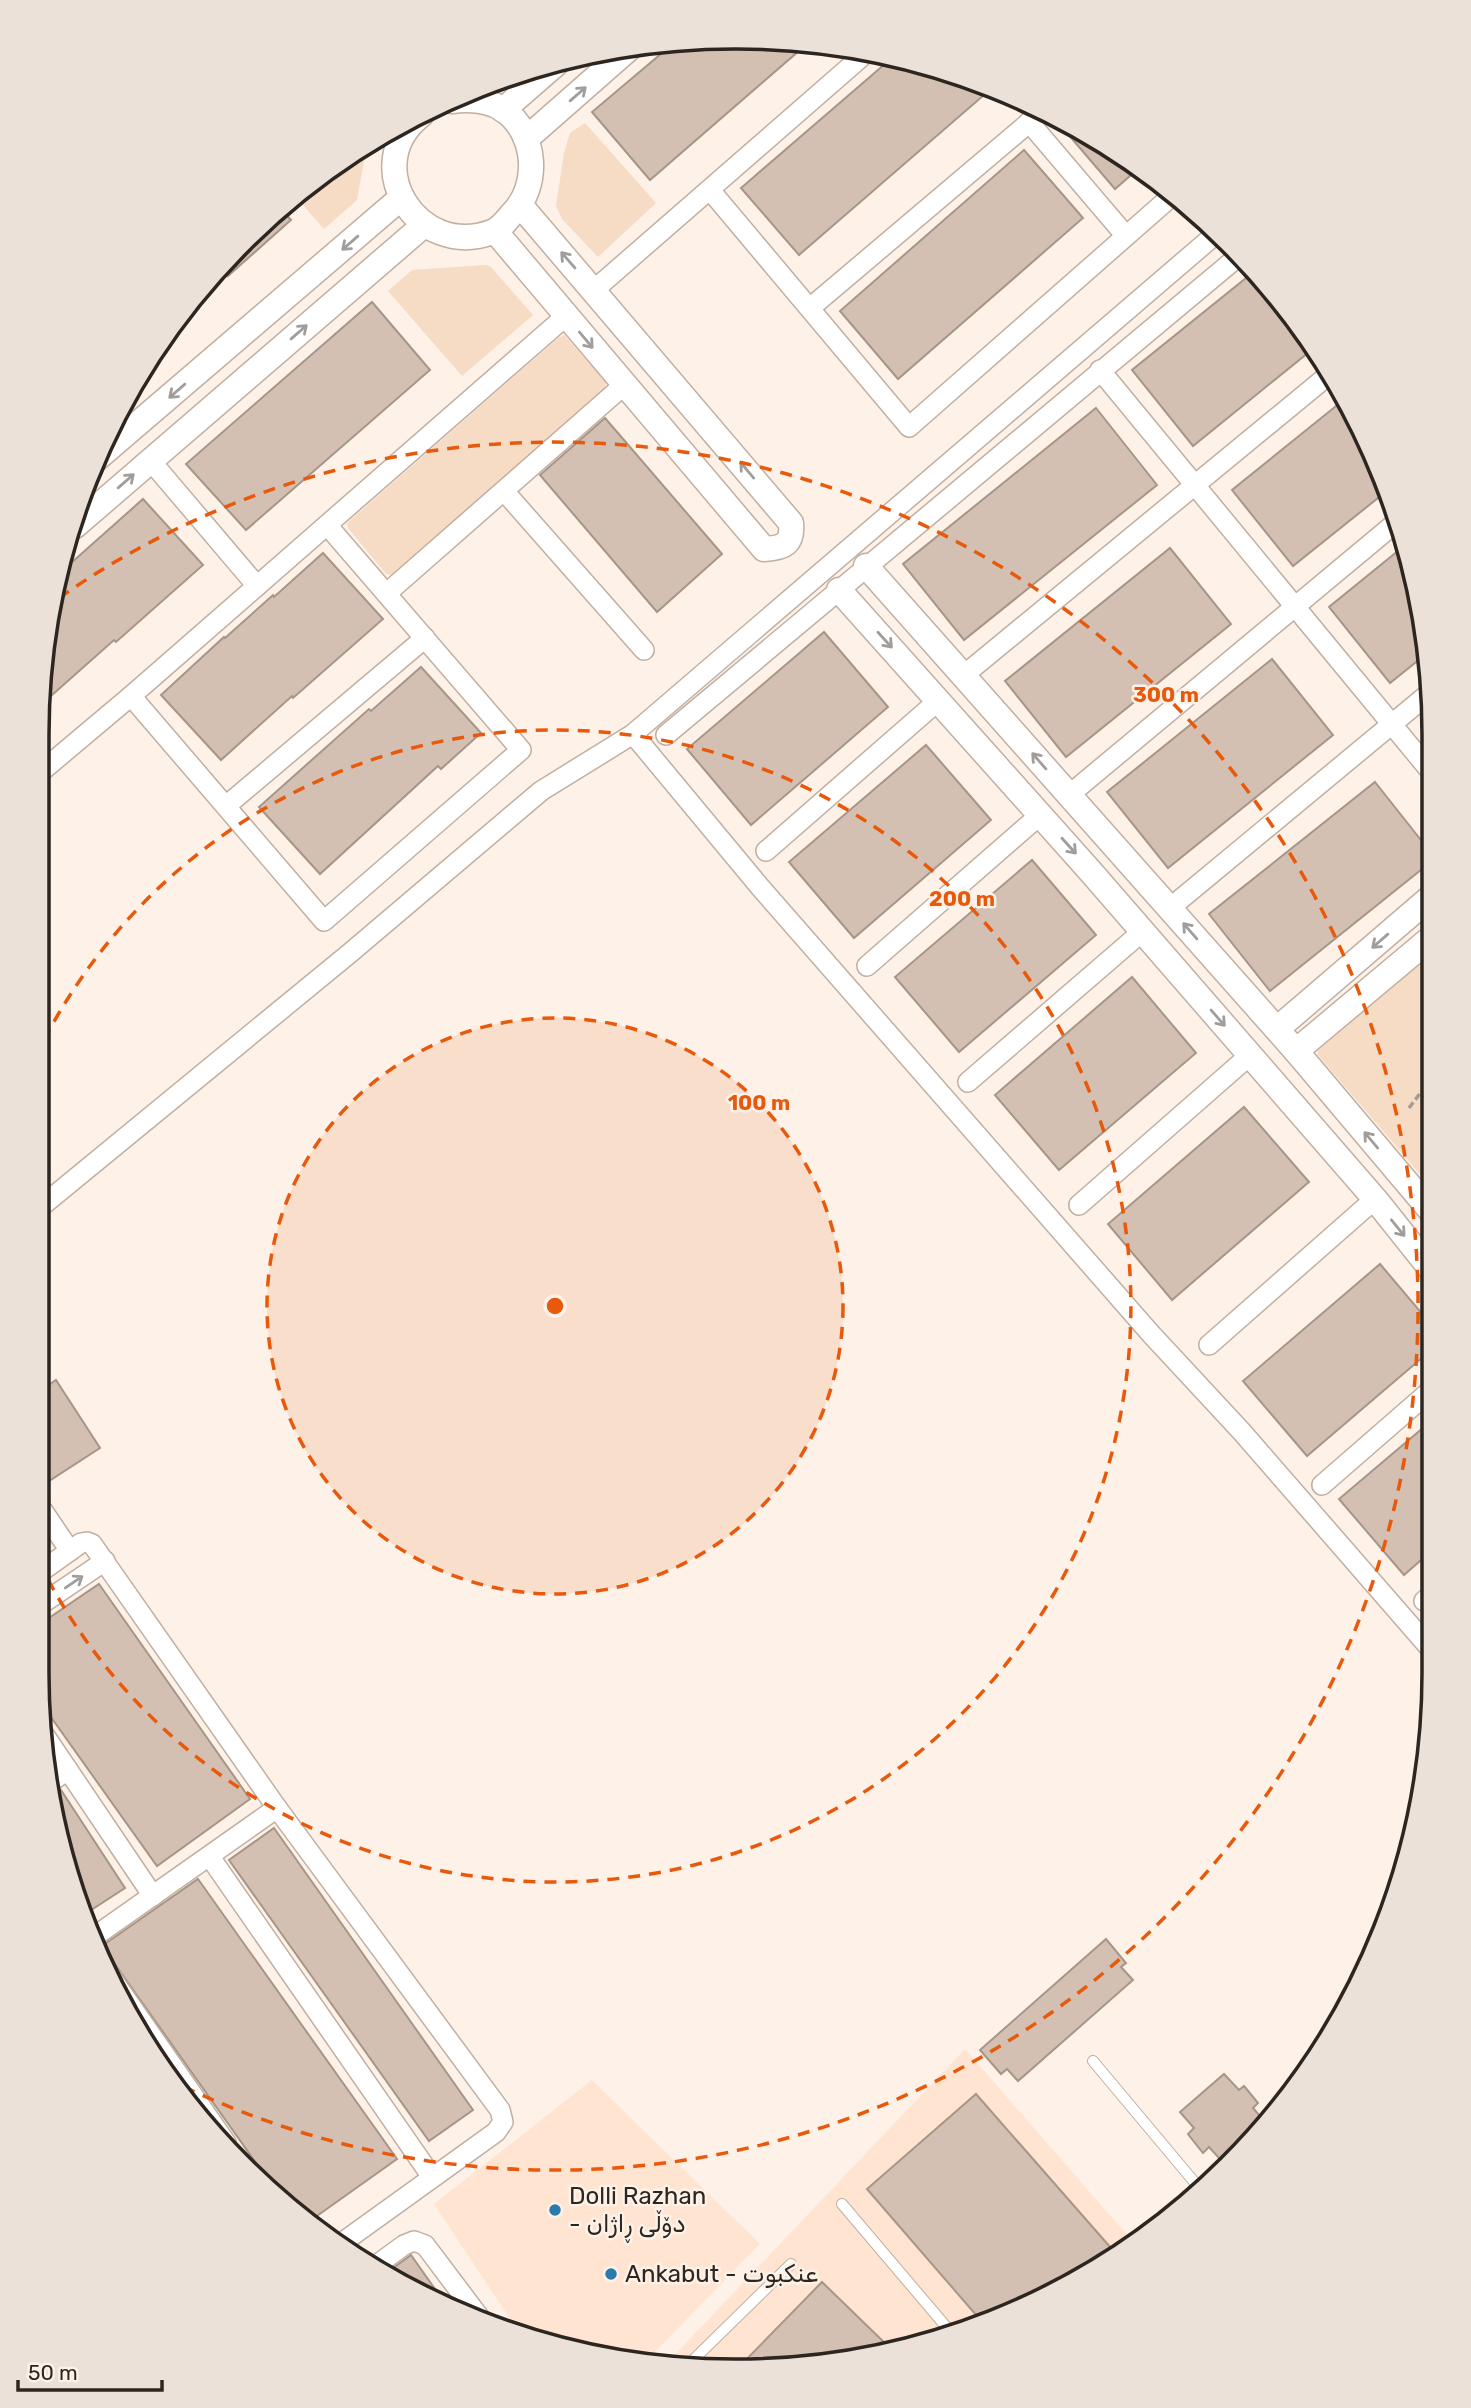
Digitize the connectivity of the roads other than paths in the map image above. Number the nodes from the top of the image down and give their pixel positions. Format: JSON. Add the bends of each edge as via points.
{"nodes":[{"id":1,"x":616,"y":60,"type":"edge"},
{"id":2,"x":858,"y":60,"type":"edge"},
{"id":3,"x":541,"y":77,"type":"edge"},
{"id":4,"x":473,"y":101,"type":"edge"},
{"id":5,"x":503,"y":110,"type":"junction"},
{"id":6,"x":1034,"y":118,"type":"edge"},
{"id":7,"x":1029,"y":122,"type":"junction"},
{"id":8,"x":404,"y":135,"type":"edge"},
{"id":9,"x":526,"y":139,"type":"junction"},
{"id":10,"x":710,"y":190,"type":"junction"},
{"id":11,"x":401,"y":198,"type":"junction"},
{"id":12,"x":1166,"y":201,"type":"edge"},
{"id":13,"x":521,"y":205,"type":"junction"},
{"id":14,"x":424,"y":225,"type":"junction"},
{"id":15,"x":495,"y":231,"type":"junction"},
{"id":16,"x":1126,"y":236,"type":"junction"},
{"id":17,"x":1210,"y":239,"type":"edge"},
{"id":18,"x":1232,"y":262,"type":"edge"},
{"id":19,"x":594,"y":290,"type":"junction"},
{"id":20,"x":810,"y":308,"type":"junction"},
{"id":21,"x":566,"y":316,"type":"junction"},
{"id":22,"x":1100,"y":370,"type":"junction"},
{"id":23,"x":1322,"y":380,"type":"edge"},
{"id":24,"x":624,"y":384,"type":"junction"},
{"id":25,"x":115,"y":443,"type":"edge"},
{"id":26,"x":150,"y":460,"type":"junction"},
{"id":27,"x":1196,"y":485,"type":"junction"},
{"id":28,"x":504,"y":491,"type":"junction"},
{"id":29,"x":84,"y":518,"type":"edge"},
{"id":30,"x":327,"y":525,"type":"junction"},
{"id":31,"x":1390,"y":527,"type":"edge"},
{"id":32,"x":866,"y":566,"type":"junction"},
{"id":33,"x":257,"y":586,"type":"junction"},
{"id":34,"x":839,"y":590,"type":"junction"},
{"id":35,"x":387,"y":593,"type":"junction"},
{"id":36,"x":1294,"y":605,"type":"junction"},
{"id":37,"x":425,"y":638,"type":"junction"},
{"id":38,"x":644,"y":650,"type":"dead end"},
{"id":39,"x":964,"y":675,"type":"junction"},
{"id":40,"x":131,"y":696,"type":"junction"},
{"id":41,"x":939,"y":700,"type":"junction"},
{"id":42,"x":1421,"y":700,"type":"edge"},
{"id":43,"x":1392,"y":723,"type":"junction"},
{"id":44,"x":633,"y":734,"type":"junction"},
{"id":45,"x":666,"y":735,"type":"dead end"},
{"id":46,"x":1422,"y":760,"type":"edge"},
{"id":47,"x":49,"y":765,"type":"edge"},
{"id":48,"x":1069,"y":795,"type":"junction"},
{"id":49,"x":226,"y":806,"type":"junction"},
{"id":50,"x":1040,"y":815,"type":"junction"},
{"id":51,"x":1117,"y":849,"type":"junction"},
{"id":52,"x":765,"y":851,"type":"dead end"},
{"id":53,"x":1091,"y":872,"type":"junction"},
{"id":54,"x":1422,"y":905,"type":"edge"},
{"id":55,"x":1170,"y":908,"type":"junction"},
{"id":56,"x":1143,"y":931,"type":"junction"},
{"id":57,"x":1422,"y":944,"type":"edge"},
{"id":58,"x":867,"y":966,"type":"dead end"},
{"id":59,"x":1277,"y":1029,"type":"junction"},
{"id":60,"x":1296,"y":1051,"type":"junction"},
{"id":61,"x":1250,"y":1055,"type":"junction"},
{"id":62,"x":968,"y":1082,"type":"dead end"},
{"id":63,"x":1375,"y":1199,"type":"junction"},
{"id":64,"x":49,"y":1200,"type":"edge"},
{"id":65,"x":1422,"y":1200,"type":"edge"},
{"id":66,"x":1079,"y":1205,"type":"dead end"},
{"id":67,"x":1422,"y":1258,"type":"edge"},
{"id":68,"x":1209,"y":1345,"type":"dead end"},
{"id":69,"x":1422,"y":1398,"type":"edge"},
{"id":70,"x":1322,"y":1485,"type":"dead end"},
{"id":71,"x":49,"y":1520,"type":"edge"},
{"id":72,"x":70,"y":1550,"type":"junction"},
{"id":73,"x":105,"y":1561,"type":"junction"},
{"id":74,"x":49,"y":1566,"type":"edge"},
{"id":75,"x":49,"y":1599,"type":"edge"},
{"id":76,"x":1422,"y":1639,"type":"edge"},
{"id":77,"x":54,"y":1749,"type":"edge"},
{"id":78,"x":68,"y":1770,"type":"junction"},
{"id":79,"x":57,"y":1777,"type":"edge"},
{"id":80,"x":277,"y":1808,"type":"junction"},
{"id":81,"x":210,"y":1857,"type":"junction"},
{"id":82,"x":153,"y":1896,"type":"junction"},
{"id":83,"x":100,"y":1933,"type":"edge"},
{"id":84,"x":1093,"y":2061,"type":"dead end"},
{"id":85,"x":432,"y":2176,"type":"junction"},
{"id":86,"x":1195,"y":2183,"type":"edge"},
{"id":87,"x":842,"y":2204,"type":"dead end"},
{"id":88,"x":348,"y":2238,"type":"edge"},
{"id":89,"x":382,"y":2261,"type":"edge"},
{"id":90,"x":791,"y":2263,"type":"dead end"},
{"id":91,"x":471,"y":2306,"type":"edge"},
{"id":92,"x":946,"y":2326,"type":"edge"},
{"id":93,"x":696,"y":2358,"type":"edge"}],
"edges":[{"from":9,"to":1,"type":"street","one_way":true},
{"from":2,"to":10,"type":"street"},
{"from":3,"to":5,"type":"street"},
{"from":4,"to":5,"type":"street"},
{"from":5,"to":9,"type":"street"},
{"from":6,"to":7,"type":"street"},
{"from":7,"to":16,"type":"street"},
{"from":7,"to":20,"type":"street"},
{"from":8,"to":11,"type":"street","via":[[395,164]]},
{"from":9,"to":13,"type":"street","via":[[531,183]]},
{"from":10,"to":19,"type":"street"},
{"from":10,"to":20,"type":"street"},
{"from":11,"to":14,"type":"street"},
{"from":11,"to":25,"type":"street","one_way":true},
{"from":12,"to":16,"type":"street"},
{"from":13,"to":15,"type":"street"},
{"from":19,"to":13,"type":"street","one_way":true},
{"from":14,"to":15,"type":"street","via":[[451,236]]},
{"from":26,"to":14,"type":"street","one_way":true},
{"from":15,"to":21,"type":"street"},
{"from":16,"to":20,"type":"street","via":[[909,427]]},
{"from":17,"to":44,"type":"street"},
{"from":18,"to":22,"type":"street"},
{"from":24,"to":19,"type":"street","one_way":true,"via":[[764,549],[779,548],[789,540],[791,523]]},
{"from":21,"to":24,"type":"street","one_way":true},
{"from":21,"to":30,"type":"street"},
{"from":22,"to":27,"type":"street"},
{"from":22,"to":32,"type":"street"},
{"from":23,"to":27,"type":"street"},
{"from":24,"to":28,"type":"street"},
{"from":29,"to":26,"type":"street","one_way":true},
{"from":26,"to":33,"type":"street"},
{"from":27,"to":36,"type":"street"},
{"from":27,"to":39,"type":"street"},
{"from":28,"to":35,"type":"street"},
{"from":28,"to":38,"type":"street"},
{"from":30,"to":33,"type":"street"},
{"from":30,"to":35,"type":"street"},
{"from":31,"to":36,"type":"street"},
{"from":32,"to":34,"type":"street"},
{"from":32,"to":39,"type":"street"},
{"from":33,"to":40,"type":"street"},
{"from":34,"to":41,"type":"street","one_way":true},
{"from":34,"to":45,"type":"street"},
{"from":35,"to":37,"type":"street"},
{"from":36,"to":43,"type":"street"},
{"from":36,"to":48,"type":"street"},
{"from":37,"to":49,"type":"street"},
{"from":37,"to":49,"type":"street","via":[[521,750],[324,921]]},
{"from":48,"to":39,"type":"street","one_way":true},
{"from":40,"to":47,"type":"street"},
{"from":40,"to":49,"type":"street"},
{"from":41,"to":50,"type":"street"},
{"from":41,"to":52,"type":"street"},
{"from":42,"to":43,"type":"street"},
{"from":43,"to":46,"type":"street"},
{"from":43,"to":55,"type":"street"},
{"from":44,"to":64,"type":"street","via":[[541,791]]},
{"from":44,"to":76,"type":"street","via":[[769,897]]},
{"from":48,"to":51,"type":"street"},
{"from":50,"to":53,"type":"street","one_way":true},
{"from":50,"to":58,"type":"street"},
{"from":51,"to":53,"type":"street"},
{"from":51,"to":55,"type":"street"},
{"from":53,"to":56,"type":"street"},
{"from":54,"to":59,"type":"street","one_way":true},
{"from":59,"to":55,"type":"street","one_way":true},
{"from":56,"to":61,"type":"street","one_way":true},
{"from":56,"to":62,"type":"street"},
{"from":57,"to":60,"type":"street"},
{"from":59,"to":60,"type":"street"},
{"from":65,"to":60,"type":"street","one_way":true},
{"from":61,"to":63,"type":"street"},
{"from":61,"to":66,"type":"street"},
{"from":63,"to":67,"type":"street","one_way":true},
{"from":63,"to":68,"type":"street"},
{"from":69,"to":70,"type":"street"},
{"from":71,"to":72,"type":"street"},
{"from":72,"to":73,"type":"street","via":[[87,1542]]},
{"from":72,"to":74,"type":"street"},
{"from":75,"to":73,"type":"street","one_way":true},
{"from":73,"to":80,"type":"street"},
{"from":77,"to":78,"type":"street"},
{"from":78,"to":79,"type":"street"},
{"from":78,"to":82,"type":"street"},
{"from":80,"to":81,"type":"street"},
{"from":80,"to":85,"type":"street","via":[[500,2110],[503,2122],[496,2132]]},
{"from":81,"to":82,"type":"street"},
{"from":81,"to":85,"type":"street"},
{"from":82,"to":83,"type":"street"},
{"from":84,"to":86,"type":"lane"},
{"from":85,"to":88,"type":"street"},
{"from":87,"to":92,"type":"lane"},
{"from":89,"to":91,"type":"street","via":[[414,2241],[425,2245]]},
{"from":90,"to":93,"type":"lane"}]}
